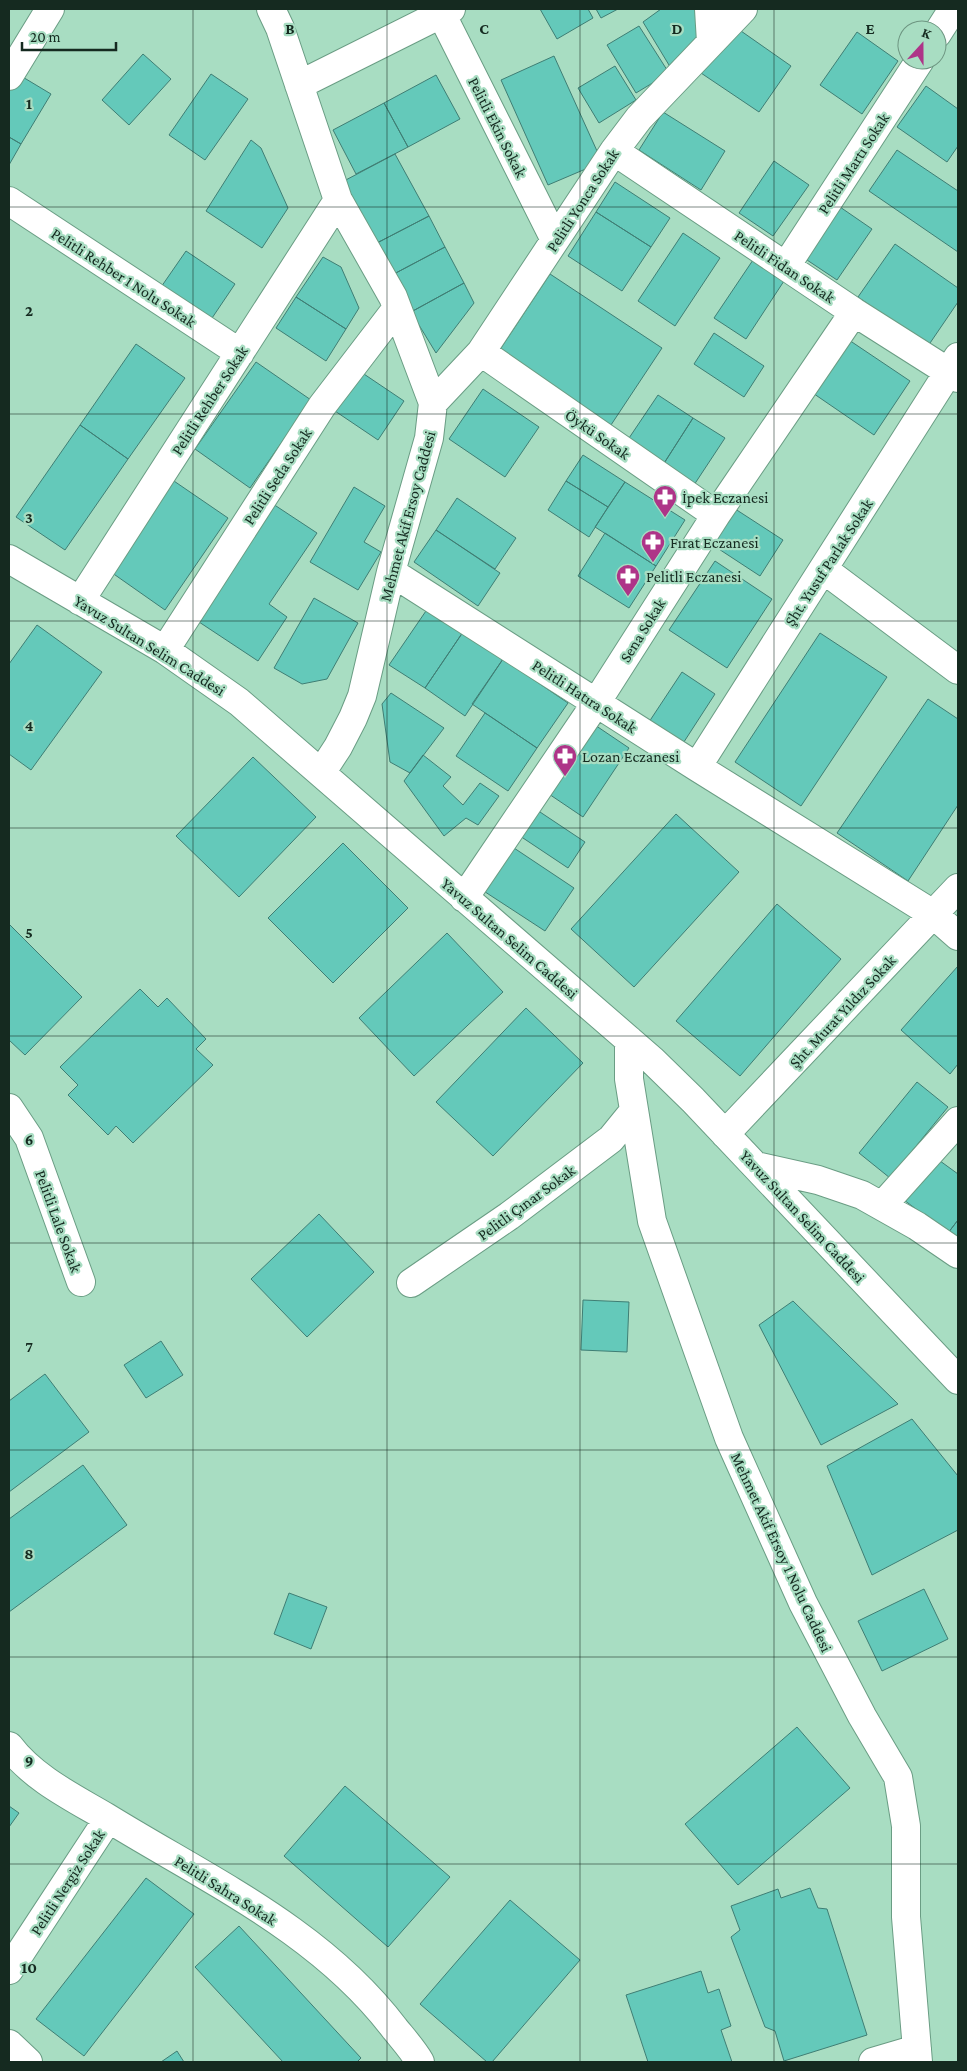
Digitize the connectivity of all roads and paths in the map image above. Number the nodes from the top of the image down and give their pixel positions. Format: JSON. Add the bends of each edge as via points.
{"nodes":[{"id":1,"x":50,"y":9,"type":"edge"},
{"id":2,"x":271,"y":9,"type":"edge"},
{"id":3,"x":709,"y":9,"type":"edge"},
{"id":4,"x":743,"y":9,"type":"edge"},
{"id":5,"x":953,"y":9,"type":"edge"},
{"id":6,"x":446,"y":11,"type":"edge"},
{"id":7,"x":946,"y":20,"type":"edge"},
{"id":8,"x":711,"y":42,"type":"junction"},
{"id":9,"x":913,"y":70,"type":"edge"},
{"id":10,"x":9,"y":76,"type":"edge"},
{"id":11,"x":299,"y":85,"type":"junction"},
{"id":12,"x":614,"y":151,"type":"junction"},
{"id":13,"x":338,"y":200,"type":"junction"},
{"id":14,"x":9,"y":201,"type":"edge"},
{"id":15,"x":556,"y":240,"type":"junction"},
{"id":16,"x":786,"y":266,"type":"junction"},
{"id":17,"x":397,"y":308,"type":"junction"},
{"id":18,"x":854,"y":312,"type":"junction"},
{"id":19,"x":481,"y":352,"type":"junction"},
{"id":20,"x":240,"y":353,"type":"junction"},
{"id":21,"x":955,"y":369,"type":"edge"},
{"id":22,"x":433,"y":403,"type":"junction"},
{"id":23,"x":716,"y":515,"type":"junction"},
{"id":24,"x":9,"y":559,"type":"edge"},
{"id":25,"x":823,"y":569,"type":"junction"},
{"id":26,"x":391,"y":572,"type":"junction"},
{"id":27,"x":80,"y":601,"type":"junction"},
{"id":28,"x":165,"y":650,"type":"junction"},
{"id":29,"x":958,"y":670,"type":"edge"},
{"id":30,"x":596,"y":703,"type":"junction"},
{"id":31,"x":698,"y":767,"type":"junction"},
{"id":32,"x":321,"y":773,"type":"junction"},
{"id":33,"x":958,"y":888,"type":"edge"},
{"id":34,"x":464,"y":898,"type":"junction"},
{"id":35,"x":933,"y":914,"type":"junction"},
{"id":36,"x":958,"y":936,"type":"edge"},
{"id":37,"x":629,"y":1040,"type":"junction"},
{"id":38,"x":9,"y":1108,"type":"edge"},
{"id":39,"x":633,"y":1112,"type":"junction"},
{"id":40,"x":958,"y":1121,"type":"edge"},
{"id":41,"x":725,"y":1134,"type":"junction"},
{"id":42,"x":756,"y":1166,"type":"junction"},
{"id":43,"x":882,"y":1206,"type":"junction"},
{"id":44,"x":958,"y":1254,"type":"edge"},
{"id":45,"x":81,"y":1282,"type":"dead end"},
{"id":46,"x":411,"y":1282,"type":"dead end"},
{"id":47,"x":958,"y":1380,"type":"edge"},
{"id":48,"x":9,"y":1746,"type":"edge"},
{"id":49,"x":108,"y":1819,"type":"junction"},
{"id":50,"x":9,"y":1970,"type":"edge"},
{"id":51,"x":9,"y":2044,"type":"edge"},
{"id":52,"x":918,"y":2056,"type":"edge"},
{"id":53,"x":28,"y":2062,"type":"edge"},
{"id":54,"x":420,"y":2062,"type":"edge"},
{"id":55,"x":873,"y":2062,"type":"edge"}],
"edges":[{"from":1,"to":10,"type":"street"},
{"from":2,"to":11,"type":"street","name":"Mehmet Akif Ersoy Caddesi"},
{"from":3,"to":8,"type":"street"},
{"from":4,"to":8,"type":"street","name":"Pelitli Yonca Sokak"},
{"from":5,"to":7,"type":"street"},
{"from":6,"to":11,"type":"street"},
{"from":6,"to":15,"type":"street","name":"Pelitli Ekin Sokak"},
{"from":8,"to":12,"type":"street","name":"Pelitli Yonca Sokak","via":[[639,118]]},
{"from":9,"to":16,"type":"street","name":"Pelitli Martı Sokak"},
{"from":11,"to":13,"type":"street","name":"Mehmet Akif Ersoy Caddesi"},
{"from":12,"to":15,"type":"street","name":"Pelitli Yonca Sokak"},
{"from":12,"to":16,"type":"street","name":"Pelitli Fidan Sokak"},
{"from":13,"to":17,"type":"street","name":"Mehmet Akif Ersoy Caddesi"},
{"from":13,"to":20,"type":"street","name":"Pelitli Rehber Sokak"},
{"from":14,"to":20,"type":"street","name":"Pelitli Rehber 1 Nolu Sokak"},
{"from":15,"to":19,"type":"street","name":"Pelitli Yonca Sokak"},
{"from":16,"to":18,"type":"street","name":"Pelitli Fidan Sokak"},
{"from":17,"to":22,"type":"street","name":"Mehmet Akif Ersoy Caddesi"},
{"from":17,"to":28,"type":"street","name":"Pelitli Seda Sokak","via":[[322,406]]},
{"from":18,"to":21,"type":"street","name":"Pelitli Fidan Sokak"},
{"from":18,"to":23,"type":"street","name":"Sena Sokak"},
{"from":19,"to":22,"type":"street","name":"Pelitli Yonca Sokak"},
{"from":19,"to":23,"type":"street","name":"Öykü Sokak"},
{"from":20,"to":27,"type":"street","name":"Pelitli Rehber Sokak"},
{"from":21,"to":25,"type":"street","name":"Şht. Yusuf Parlak Sokak"},
{"from":22,"to":26,"type":"street","name":"Mehmet Akif Ersoy Caddesi","via":[[429,438]]},
{"from":23,"to":30,"type":"street","name":"Sena Sokak"},
{"from":24,"to":27,"type":"street","name":"Yavuz Sultan Selim Caddesi"},
{"from":25,"to":29,"type":"street"},
{"from":25,"to":31,"type":"street","name":"Şht. Yusuf Parlak Sokak"},
{"from":26,"to":30,"type":"street","name":"Pelitli Hatıra Sokak"},
{"from":26,"to":32,"type":"street","name":"Mehmet Akif Ersoy Caddesi","via":[[362,696],[342,740]]},
{"from":27,"to":28,"type":"street","name":"Yavuz Sultan Selim Caddesi"},
{"from":28,"to":32,"type":"street","name":"Yavuz Sultan Selim Caddesi","via":[[240,702]]},
{"from":30,"to":31,"type":"street","name":"Pelitli Hatıra Sokak"},
{"from":30,"to":34,"type":"street","name":"Sena Sokak"},
{"from":31,"to":35,"type":"street","name":"Pelitli Hatıra Sokak"},
{"from":32,"to":34,"type":"street","name":"Yavuz Sultan Selim Caddesi"},
{"from":33,"to":35,"type":"street","name":"Şht. Murat Yıldız Sokak"},
{"from":34,"to":37,"type":"street","name":"Yavuz Sultan Selim Caddesi"},
{"from":35,"to":36,"type":"street","name":"Pelitli Hatıra Sokak"},
{"from":35,"to":41,"type":"street","name":"Şht. Murat Yıldız Sokak"},
{"from":37,"to":39,"type":"street","name":"Mehmet Akif Ersoy 1 Nolu Caddesi"},
{"from":37,"to":41,"type":"street","name":"Yavuz Sultan Selim Caddesi"},
{"from":38,"to":45,"type":"street","name":"Pelitli Lale Sokak","via":[[29,1138]]},
{"from":39,"to":46,"type":"street","name":"Pelitli Çınar Sokak","via":[[611,1139],[509,1216]]},
{"from":39,"to":52,"type":"street","name":"Mehmet Akif Ersoy 1 Nolu Caddesi","via":[[652,1220],[729,1438],[803,1603],[898,1777],[906,1826],[906,1917]]},
{"from":40,"to":43,"type":"street"},
{"from":41,"to":42,"type":"street","name":"Yavuz Sultan Selim Caddesi"},
{"from":42,"to":43,"type":"street","via":[[818,1180],[862,1195]]},
{"from":42,"to":47,"type":"street","name":"Yavuz Sultan Selim Caddesi"},
{"from":43,"to":44,"type":"street"},
{"from":48,"to":49,"type":"street","name":"Pelitli Sahra Sokak","via":[[48,1782]]},
{"from":49,"to":50,"type":"street","name":"Pelitli Nergiz Sokak"},
{"from":49,"to":54,"type":"street","name":"Pelitli Sahra Sokak","via":[[224,1885],[296,1934],[376,2003]]},
{"from":51,"to":53,"type":"street"},
{"from":52,"to":55,"type":"street"}]}
